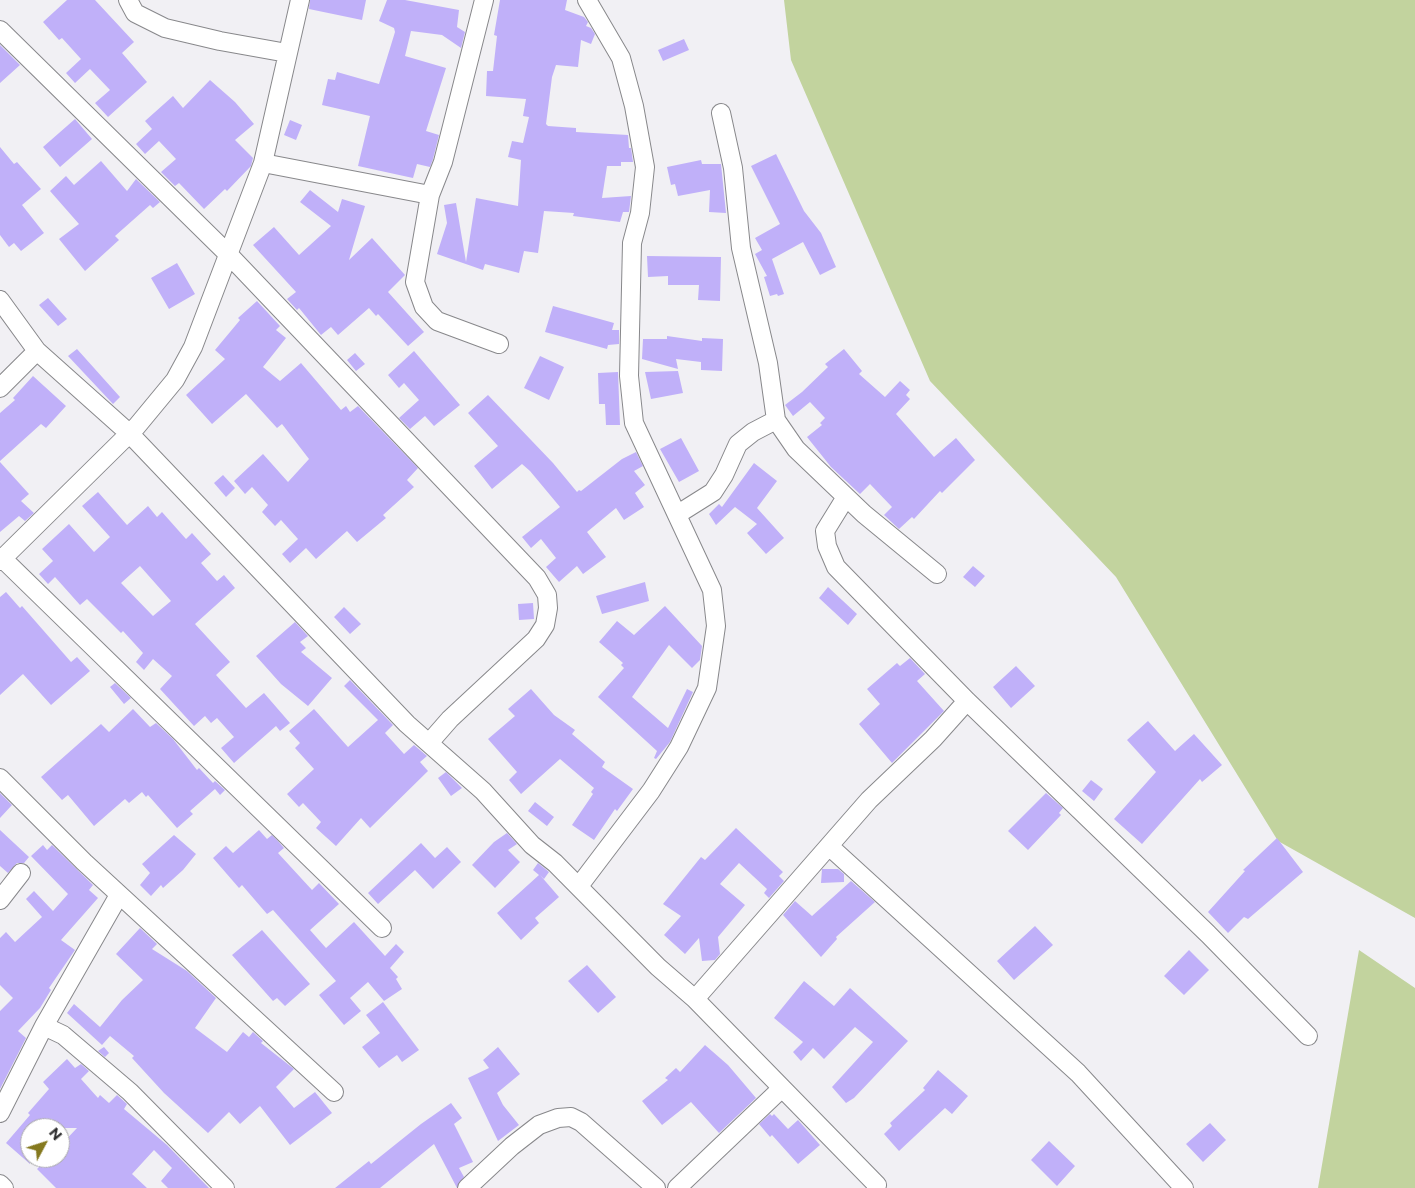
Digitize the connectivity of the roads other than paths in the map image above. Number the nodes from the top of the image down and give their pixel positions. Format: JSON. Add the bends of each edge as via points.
{"nodes":[{"id":1,"x":128,"y":0,"type":"edge"},
{"id":2,"x":300,"y":0,"type":"edge"},
{"id":3,"x":484,"y":0,"type":"edge"},
{"id":4,"x":586,"y":0,"type":"edge"},
{"id":5,"x":0,"y":30,"type":"edge"},
{"id":6,"x":287,"y":53,"type":"junction"},
{"id":7,"x":721,"y":113,"type":"dead end"},
{"id":8,"x":263,"y":163,"type":"junction"},
{"id":9,"x":430,"y":195,"type":"junction"},
{"id":10,"x":229,"y":255,"type":"junction"},
{"id":11,"x":0,"y":300,"type":"edge"},
{"id":12,"x":499,"y":344,"type":"dead end"},
{"id":13,"x":37,"y":351,"type":"junction"},
{"id":14,"x":0,"y":388,"type":"edge"},
{"id":15,"x":776,"y":420,"type":"junction"},
{"id":16,"x":130,"y":434,"type":"junction"},
{"id":17,"x":846,"y":497,"type":"junction"},
{"id":18,"x":678,"y":514,"type":"junction"},
{"id":19,"x":1,"y":560,"type":"edge"},
{"id":20,"x":938,"y":574,"type":"dead end"},
{"id":21,"x":967,"y":701,"type":"junction"},
{"id":22,"x":429,"y":743,"type":"junction"},
{"id":23,"x":0,"y":778,"type":"edge"},
{"id":24,"x":829,"y":846,"type":"junction"},
{"id":25,"x":21,"y":873,"type":"dead end"},
{"id":26,"x":579,"y":886,"type":"junction"},
{"id":27,"x":119,"y":895,"type":"junction"},
{"id":28,"x":0,"y":900,"type":"edge"},
{"id":29,"x":382,"y":928,"type":"dead end"},
{"id":30,"x":695,"y":999,"type":"junction"},
{"id":31,"x":44,"y":1026,"type":"junction"},
{"id":32,"x":1308,"y":1036,"type":"dead end"},
{"id":33,"x":782,"y":1088,"type":"junction"},
{"id":34,"x":334,"y":1092,"type":"dead end"},
{"id":35,"x":0,"y":1113,"type":"edge"},
{"id":36,"x":0,"y":1184,"type":"edge"},
{"id":37,"x":878,"y":1187,"type":"edge"},
{"id":38,"x":4,"y":1188,"type":"edge"},
{"id":39,"x":225,"y":1188,"type":"edge"},
{"id":40,"x":467,"y":1188,"type":"edge"},
{"id":41,"x":656,"y":1188,"type":"edge"},
{"id":42,"x":677,"y":1188,"type":"edge"},
{"id":43,"x":1184,"y":1188,"type":"edge"}],
"edges":[{"from":1,"to":6,"type":"street","via":[[135,13],[166,28]]},
{"from":2,"to":6,"type":"street"},
{"from":3,"to":9,"type":"street","via":[[446,152]]},
{"from":4,"to":18,"type":"street","via":[[621,58],[644,158],[640,213],[632,243],[629,376],[634,423]]},
{"from":5,"to":10,"type":"street"},
{"from":6,"to":8,"type":"street"},
{"from":7,"to":15,"type":"street","via":[[732,168],[741,248],[768,363]]},
{"from":8,"to":9,"type":"street"},
{"from":8,"to":10,"type":"street"},
{"from":9,"to":12,"type":"street","via":[[415,282],[424,307],[438,321]]},
{"from":10,"to":16,"type":"street","via":[[188,356],[174,380]]},
{"from":10,"to":22,"type":"street","via":[[537,578],[547,595],[545,625],[536,638]]},
{"from":11,"to":13,"type":"street"},
{"from":13,"to":14,"type":"street"},
{"from":13,"to":16,"type":"street"},
{"from":15,"to":17,"type":"street","via":[[796,448]]},
{"from":15,"to":18,"type":"street","via":[[738,444],[713,492]]},
{"from":16,"to":19,"type":"street"},
{"from":16,"to":22,"type":"street","via":[[407,724]]},
{"from":17,"to":20,"type":"street"},
{"from":17,"to":21,"type":"street","via":[[825,531],[836,567]]},
{"from":18,"to":26,"type":"street","via":[[712,590],[716,626],[707,688],[679,747],[651,791]]},
{"from":19,"to":29,"type":"street"},
{"from":21,"to":24,"type":"street","via":[[933,739],[869,800]]},
{"from":21,"to":32,"type":"street","via":[[1208,934]]},
{"from":22,"to":26,"type":"street","via":[[482,791],[532,845]]},
{"from":23,"to":27,"type":"street"},
{"from":24,"to":30,"type":"street"},
{"from":24,"to":43,"type":"street","via":[[1078,1073]]},
{"from":25,"to":28,"type":"street"},
{"from":26,"to":30,"type":"street","via":[[658,967]]},
{"from":27,"to":31,"type":"street"},
{"from":27,"to":34,"type":"street"},
{"from":30,"to":33,"type":"street"},
{"from":31,"to":35,"type":"street"},
{"from":31,"to":39,"type":"street","via":[[63,1035],[130,1092]]},
{"from":33,"to":37,"type":"street"},
{"from":33,"to":42,"type":"street"},
{"from":36,"to":38,"type":"street"},
{"from":40,"to":41,"type":"street","via":[[539,1125],[571,1117],[581,1122]]}]}
